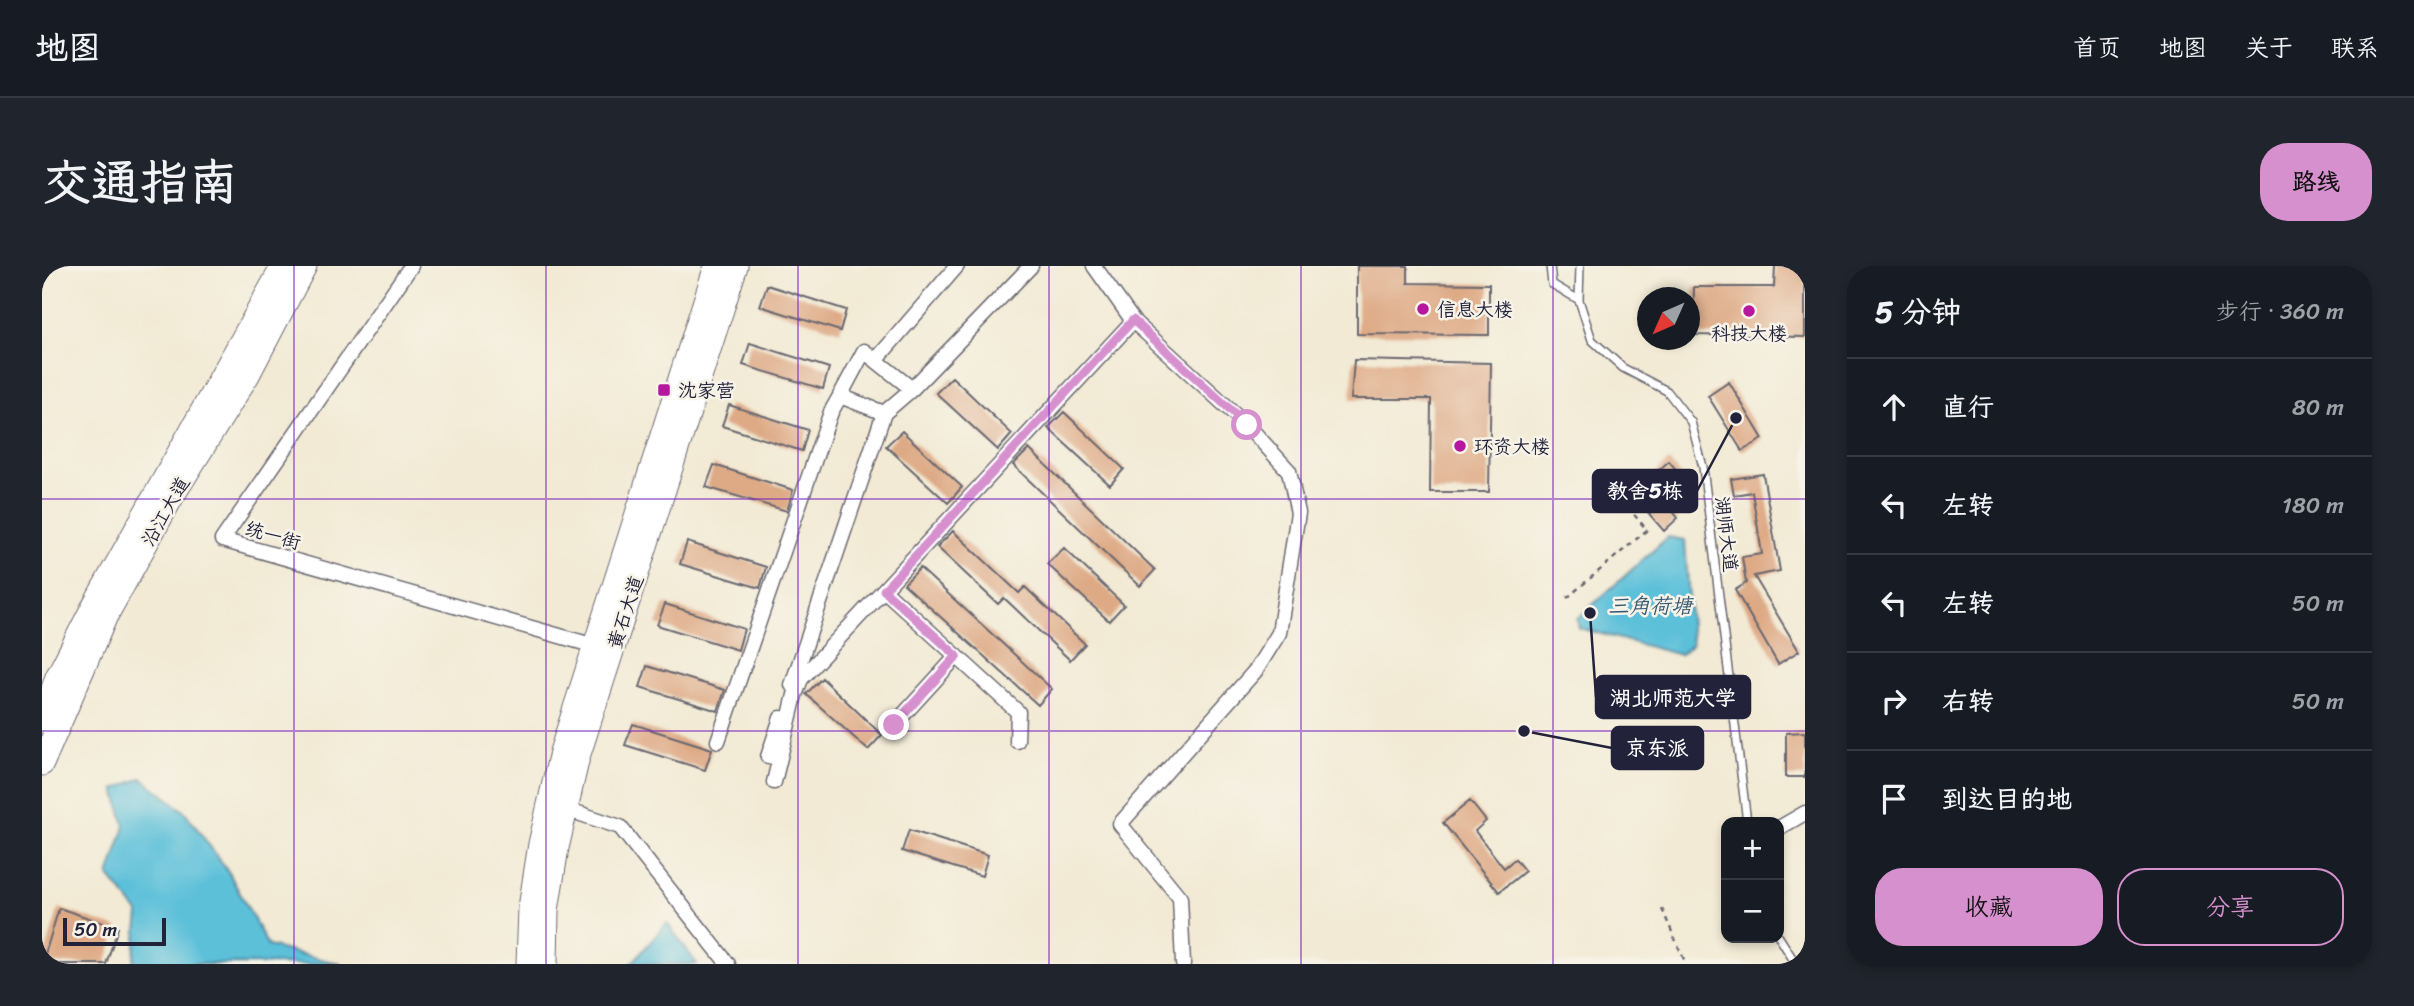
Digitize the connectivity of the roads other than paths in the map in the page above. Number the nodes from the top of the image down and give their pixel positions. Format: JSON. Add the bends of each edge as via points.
{"nodes":[{"id":1,"x":283,"y":266,"type":"edge"},
{"id":2,"x":305,"y":266,"type":"edge"},
{"id":3,"x":411,"y":266,"type":"edge"},
{"id":4,"x":716,"y":266,"type":"edge"},
{"id":5,"x":736,"y":266,"type":"edge"},
{"id":6,"x":957,"y":266,"type":"edge"},
{"id":7,"x":1031,"y":266,"type":"edge"},
{"id":8,"x":1094,"y":266,"type":"edge"},
{"id":9,"x":1550,"y":266,"type":"edge"},
{"id":10,"x":1580,"y":266,"type":"edge"},
{"id":11,"x":1579,"y":300,"type":"junction"},
{"id":12,"x":1133,"y":320,"type":"junction"},
{"id":13,"x":876,"y":360,"type":"junction"},
{"id":14,"x":912,"y":389,"type":"junction"},
{"id":15,"x":840,"y":396,"type":"junction"},
{"id":16,"x":884,"y":413,"type":"junction"},
{"id":17,"x":884,"y":590,"type":"junction"},
{"id":18,"x":595,"y":646,"type":"junction"},
{"id":19,"x":957,"y":656,"type":"junction"},
{"id":20,"x":42,"y":721,"type":"edge"},
{"id":21,"x":894,"y":725,"type":"dead end"},
{"id":22,"x":718,"y":741,"type":"dead end"},
{"id":23,"x":1017,"y":741,"type":"dead end"},
{"id":24,"x":768,"y":757,"type":"dead end"},
{"id":25,"x":42,"y":764,"type":"edge"},
{"id":26,"x":774,"y":782,"type":"dead end"},
{"id":27,"x":557,"y":806,"type":"junction"},
{"id":28,"x":1805,"y":813,"type":"edge"},
{"id":29,"x":1746,"y":817,"type":"edge"},
{"id":30,"x":1784,"y":825,"type":"edge"},
{"id":31,"x":1783,"y":943,"type":"edge"},
{"id":32,"x":528,"y":964,"type":"edge"},
{"id":33,"x":546,"y":964,"type":"edge"},
{"id":34,"x":728,"y":964,"type":"edge"},
{"id":35,"x":1183,"y":964,"type":"edge"},
{"id":36,"x":1796,"y":964,"type":"edge"}],
"edges":[{"from":1,"to":20,"type":"main road","name":"沿江大道","via":[[95,603]]},
{"from":2,"to":25,"type":"main road","name":"沿江大道","via":[[248,375],[172,497],[105,618]]},
{"from":3,"to":18,"type":"street","name":"统一街","via":[[222,540]]},
{"from":4,"to":18,"type":"main road","name":"黄石大道"},
{"from":5,"to":27,"type":"main road","name":"黄石大道","via":[[578,757]]},
{"from":6,"to":13,"type":"street"},
{"from":7,"to":14,"type":"street"},
{"from":8,"to":12,"type":"street"},
{"from":9,"to":11,"type":"lane","via":[[1552,284]]},
{"from":10,"to":11,"type":"lane","name":"湖师大道"},
{"from":11,"to":29,"type":"lane","name":"湖师大道","via":[[1592,340],[1623,368],[1667,391],[1690,422],[1703,467]]},
{"from":12,"to":17,"type":"street"},
{"from":12,"to":35,"type":"street","via":[[1247,425],[1289,471],[1298,513],[1279,633],[1256,670],[1120,824],[1180,898]]},
{"from":13,"to":14,"type":"street"},
{"from":13,"to":15,"type":"street","via":[[864,351]]},
{"from":14,"to":16,"type":"street"},
{"from":15,"to":16,"type":"street"},
{"from":15,"to":22,"type":"street"},
{"from":16,"to":24,"type":"street"},
{"from":17,"to":19,"type":"street"},
{"from":17,"to":26,"type":"street","via":[[801,679]]},
{"from":18,"to":27,"type":"main road","name":"黄石大道","via":[[561,752]]},
{"from":19,"to":21,"type":"street"},
{"from":19,"to":23,"type":"street","via":[[1018,712]]},
{"from":27,"to":32,"type":"main road","name":"黄石大道","via":[[540,844],[530,908]]},
{"from":27,"to":33,"type":"main road","name":"黄石大道"},
{"from":27,"to":34,"type":"street","via":[[620,827]]},
{"from":28,"to":30,"type":"street"},
{"from":31,"to":36,"type":"lane"}]}
